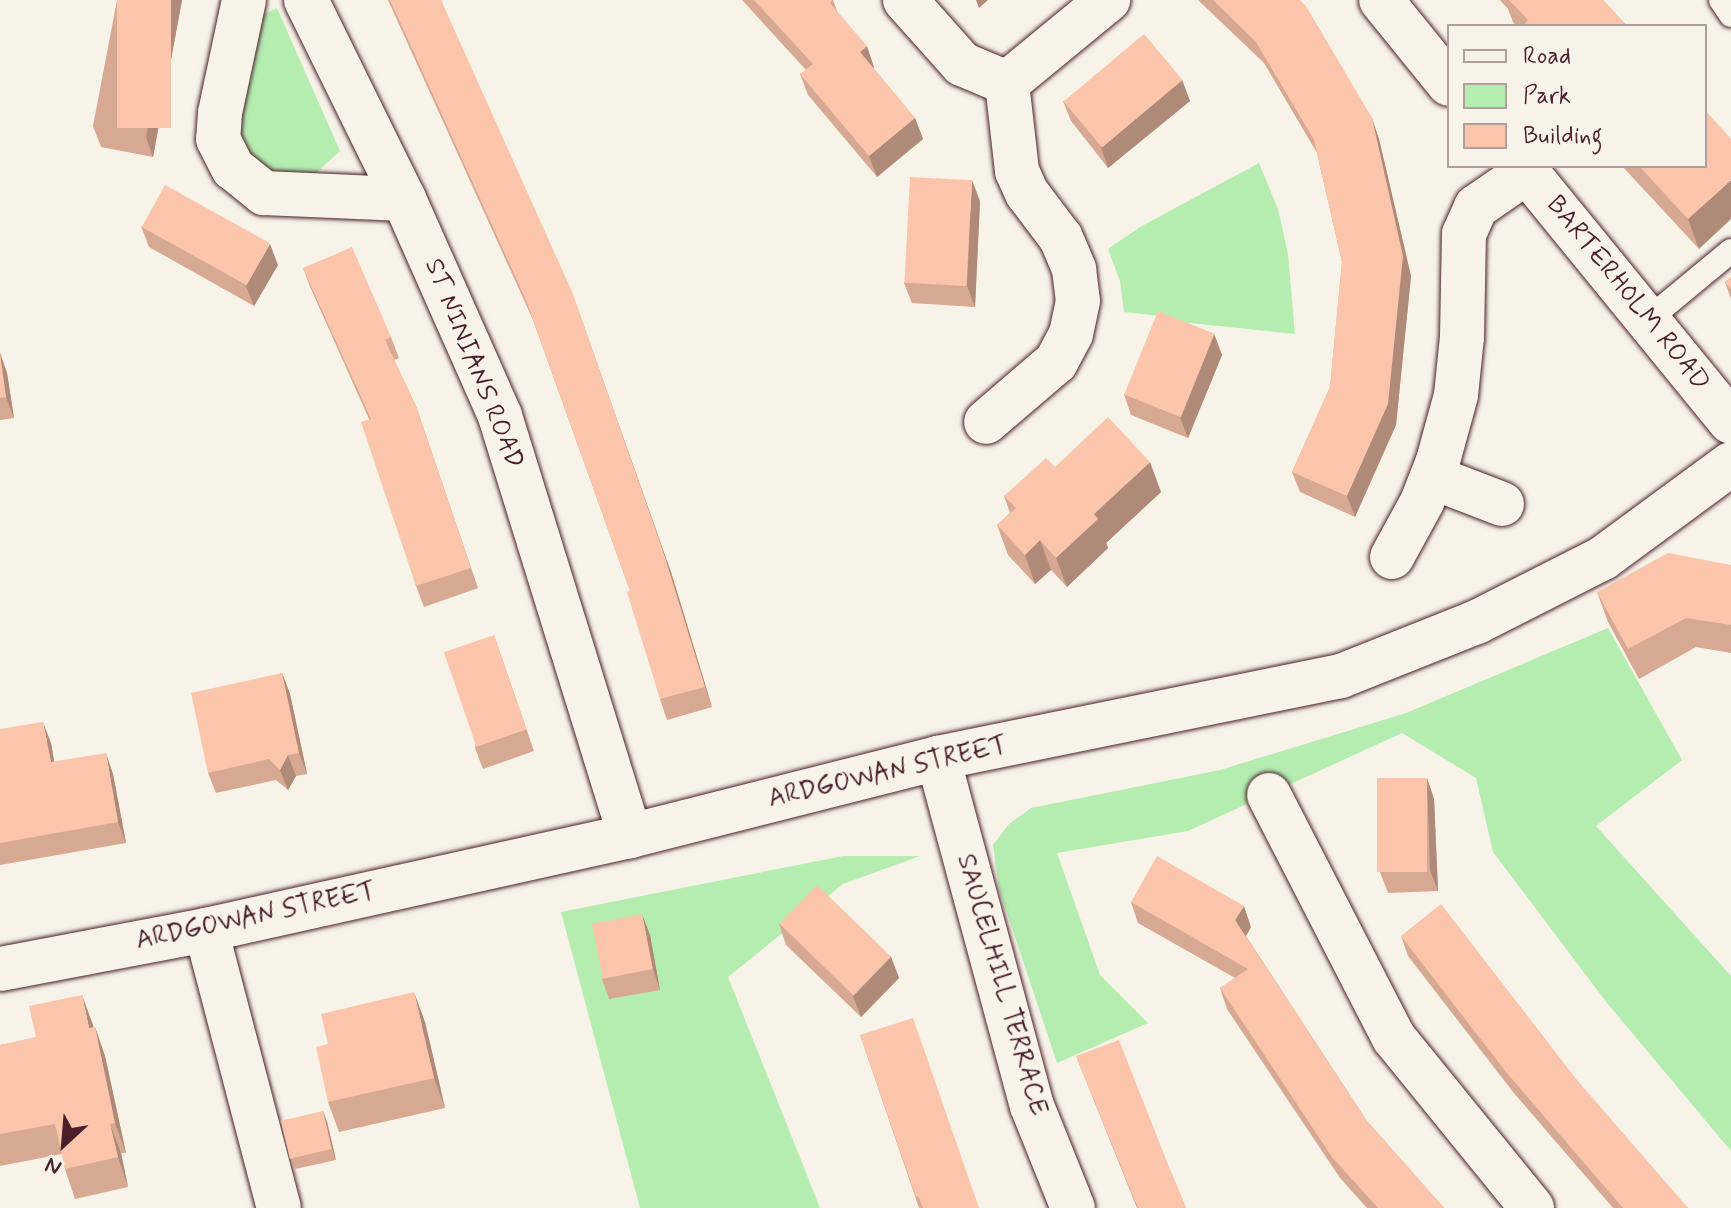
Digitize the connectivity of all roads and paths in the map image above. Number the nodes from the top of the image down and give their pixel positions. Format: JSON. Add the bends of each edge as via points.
{"nodes":[{"id":1,"x":244,"y":0,"type":"edge"},
{"id":2,"x":306,"y":0,"type":"edge"},
{"id":3,"x":905,"y":0,"type":"edge"},
{"id":4,"x":1108,"y":0,"type":"edge"},
{"id":5,"x":1381,"y":0,"type":"edge"},
{"id":6,"x":1721,"y":0,"type":"edge"},
{"id":7,"x":1731,"y":15,"type":"edge"},
{"id":8,"x":1447,"y":82,"type":"edge"},
{"id":9,"x":1007,"y":83,"type":"junction"},
{"id":10,"x":1525,"y":169,"type":"edge"},
{"id":11,"x":404,"y":199,"type":"junction"},
{"id":12,"x":1731,"y":251,"type":"edge"},
{"id":13,"x":1650,"y":318,"type":"junction"},
{"id":14,"x":986,"y":422,"type":"dead end"},
{"id":15,"x":1731,"y":422,"type":"edge"},
{"id":16,"x":1731,"y":464,"type":"edge"},
{"id":17,"x":1432,"y":477,"type":"junction"},
{"id":18,"x":1502,"y":504,"type":"dead end"},
{"id":19,"x":1392,"y":557,"type":"dead end"},
{"id":20,"x":938,"y":758,"type":"junction"},
{"id":21,"x":1269,"y":795,"type":"dead end"},
{"id":22,"x":630,"y":836,"type":"junction"},
{"id":23,"x":206,"y":930,"type":"junction"},
{"id":24,"x":0,"y":969,"type":"edge"},
{"id":25,"x":279,"y":1208,"type":"edge"},
{"id":26,"x":1073,"y":1208,"type":"edge"},
{"id":27,"x":1532,"y":1208,"type":"edge"}],
"edges":[{"from":1,"to":11,"type":"street","via":[[218,139],[233,168],[264,193]]},
{"from":2,"to":11,"type":"street","name":"ST NINIANS ROAD"},
{"from":3,"to":9,"type":"street","via":[[962,64]]},
{"from":4,"to":9,"type":"street"},
{"from":5,"to":8,"type":"street"},
{"from":6,"to":7,"type":"lane"},
{"from":9,"to":14,"type":"street","via":[[1017,171],[1033,203],[1061,238],[1074,269],[1078,301],[1071,334],[1056,362]]},
{"from":10,"to":13,"type":"street","name":"BARTERHOLM ROAD"},
{"from":10,"to":17,"type":"street","via":[[1476,207],[1464,234],[1456,395]]},
{"from":11,"to":22,"type":"street","name":"ST NINIANS ROAD","via":[[500,416]]},
{"from":12,"to":13,"type":"lane"},
{"from":13,"to":15,"type":"street","name":"BARTERHOLM ROAD"},
{"from":16,"to":20,"type":"street","name":"ARDGOWAN STREET","via":[[1603,558],[1477,622],[1341,676]]},
{"from":17,"to":18,"type":"street"},
{"from":17,"to":19,"type":"street"},
{"from":20,"to":22,"type":"street","name":"ARDGOWAN STREET"},
{"from":20,"to":26,"type":"street","name":"SAUCELHILL TERRACE","via":[[1032,1106]]},
{"from":21,"to":27,"type":"street","via":[[1394,1038]]},
{"from":22,"to":23,"type":"street","name":"ARDGOWAN STREET"},
{"from":23,"to":24,"type":"street","name":"ARDGOWAN STREET"},
{"from":23,"to":25,"type":"street"}]}
